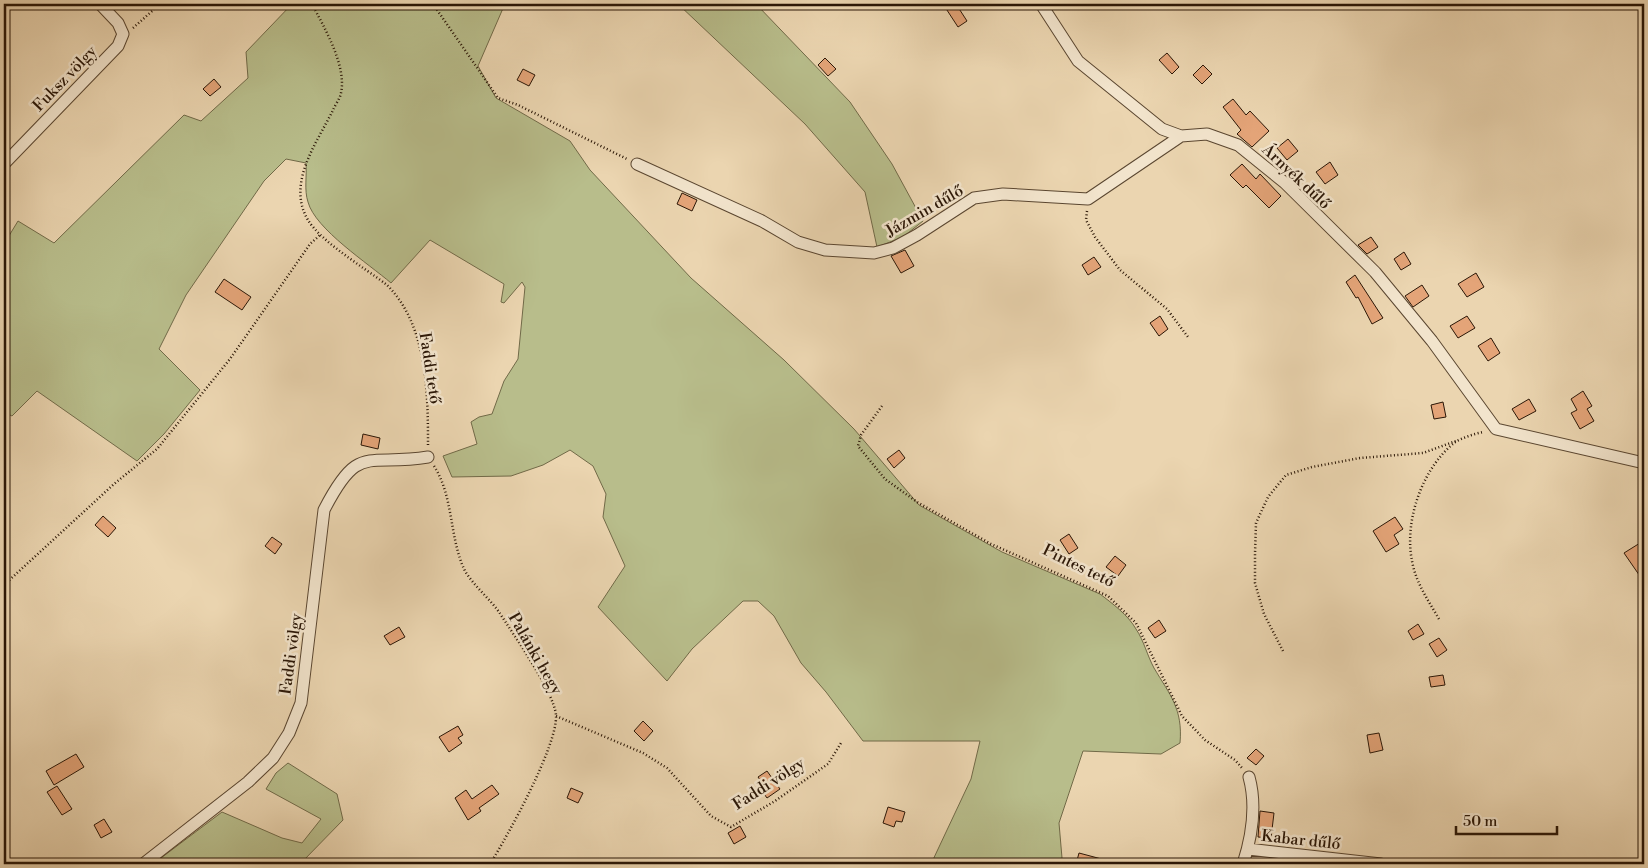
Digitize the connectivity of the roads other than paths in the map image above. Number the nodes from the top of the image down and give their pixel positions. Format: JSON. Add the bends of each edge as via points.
{"nodes":[{"id":1,"x":100,"y":4,"type":"edge"},
{"id":2,"x":1041,"y":4,"type":"edge"},
{"id":3,"x":1181,"y":136,"type":"junction"},
{"id":4,"x":4,"y":164,"type":"edge"},
{"id":5,"x":637,"y":164,"type":"road end"},
{"id":6,"x":428,"y":457,"type":"road end"},
{"id":7,"x":1644,"y":463,"type":"edge"},
{"id":8,"x":1249,"y":777,"type":"road end"},
{"id":9,"x":1248,"y":849,"type":"junction"},
{"id":10,"x":143,"y":864,"type":"edge"},
{"id":11,"x":1243,"y":864,"type":"edge"},
{"id":12,"x":1380,"y":864,"type":"edge"}],
"edges":[{"from":1,"to":4,"type":"street","name":"Fuksz völgy","via":[[118,23],[123,34],[118,46]]},
{"from":2,"to":3,"type":"street","name":"Árnyék dűlő","via":[[1078,61],[1162,129]]},
{"from":3,"to":5,"type":"street","name":"Jázmin dűlő","via":[[1088,199],[1003,194],[974,198],[893,248],[874,253],[825,250],[798,242],[762,221]]},
{"from":3,"to":7,"type":"street","name":"Árnyék dűlő","via":[[1207,134],[1238,145],[1284,183],[1375,272],[1432,341],[1496,429]]},
{"from":6,"to":10,"type":"street","name":"Faddi völgy","via":[[378,458],[363,462],[351,468],[337,485],[324,510],[302,695],[288,733],[273,758],[248,782]]},
{"from":8,"to":9,"type":"street","via":[[1254,795]]},
{"from":9,"to":11,"type":"street"},
{"from":9,"to":12,"type":"street","name":"Kabar dűlő"}]}
